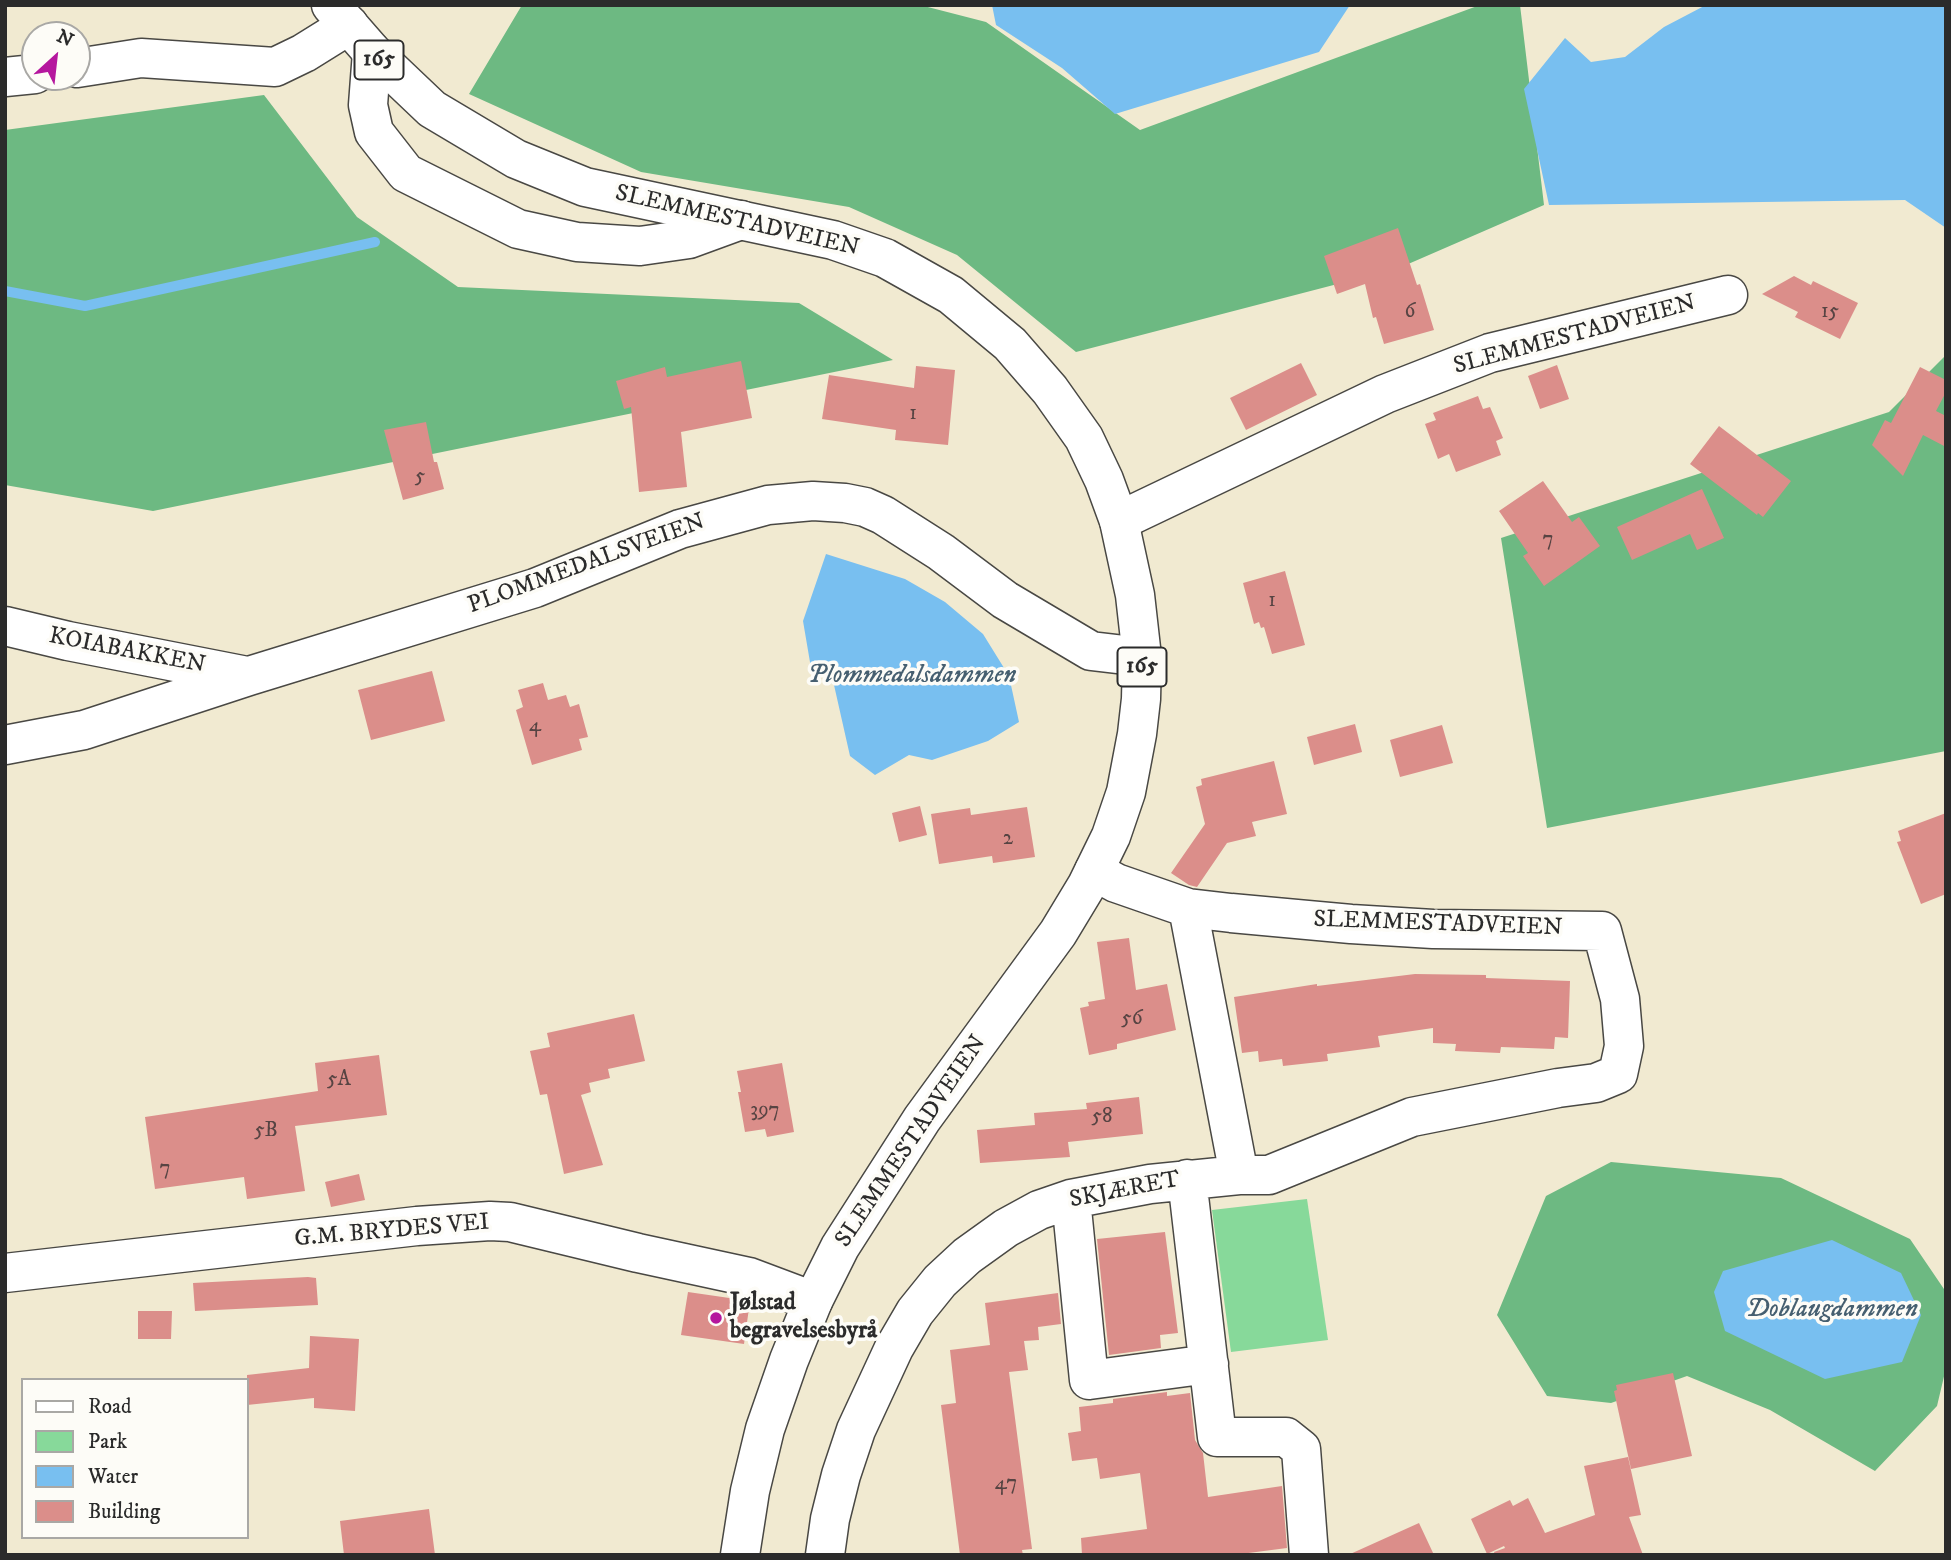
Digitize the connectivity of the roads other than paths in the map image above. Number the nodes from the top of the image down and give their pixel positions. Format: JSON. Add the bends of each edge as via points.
{"nodes":[{"id":1,"x":351,"y":27,"type":"edge"},
{"id":2,"x":91,"y":66,"type":"edge"},
{"id":3,"x":741,"y":220,"type":"junction"},
{"id":4,"x":1728,"y":295,"type":"dead end"},
{"id":5,"x":1119,"y":522,"type":"junction"},
{"id":6,"x":5,"y":626,"type":"edge"},
{"id":7,"x":1142,"y":657,"type":"junction"},
{"id":8,"x":248,"y":676,"type":"junction"},
{"id":9,"x":5,"y":745,"type":"edge"},
{"id":10,"x":1094,"y":872,"type":"junction"},
{"id":11,"x":1188,"y":908,"type":"junction"},
{"id":12,"x":1618,"y":1074,"type":"joint"},
{"id":13,"x":1239,"y":1175,"type":"junction"},
{"id":14,"x":1187,"y":1179,"type":"junction"},
{"id":15,"x":1071,"y":1199,"type":"junction"},
{"id":16,"x":5,"y":1273,"type":"edge"},
{"id":17,"x":813,"y":1301,"type":"junction"},
{"id":18,"x":1209,"y":1364,"type":"junction"},
{"id":19,"x":740,"y":1555,"type":"edge"},
{"id":20,"x":825,"y":1555,"type":"edge"},
{"id":21,"x":1309,"y":1555,"type":"edge"}],
"edges":[{"from":1,"to":2,"type":"street","via":[[275,67],[141,58]]},
{"from":1,"to":3,"type":"street","name":"SLEMMESTADVEIEN","number":"165","via":[[432,109],[516,159],[584,187]]},
{"from":1,"to":3,"type":"street","via":[[374,132],[406,173],[518,229],[577,242],[640,246],[689,239]]},
{"from":3,"to":5,"type":"street","name":"SLEMMESTADVEIEN","number":"165","via":[[833,240],[885,258],[971,311],[1010,344],[1084,438]]},
{"from":4,"to":5,"type":"street","name":"SLEMMESTADVEIEN","via":[[1490,353],[1385,394]]},
{"from":5,"to":7,"type":"street","name":"SLEMMESTADVEIEN","number":"165","via":[[1135,595]]},
{"from":6,"to":8,"type":"street","name":"KOIABAKKEN"},
{"from":7,"to":8,"type":"street","name":"PLOMMEDALSVEIEN","via":[[1091,651],[1005,600],[883,515],[845,503],[813,501],[768,505],[680,529],[535,588]]},
{"from":7,"to":10,"type":"street","name":"SLEMMESTADVEIEN","number":"165","via":[[1137,734],[1126,792]]},
{"from":8,"to":9,"type":"street","name":"PLOMMEDALSVEIEN","via":[[84,730]]},
{"from":10,"to":11,"type":"street","name":"SLEMMESTADVEIEN"},
{"from":10,"to":17,"type":"street","name":"SLEMMESTADVEIEN","number":"165","via":[[1058,933],[880,1182]]},
{"from":11,"to":12,"type":"street","name":"SLEMMESTADVEIEN","via":[[1433,929],[1602,931],[1620,999],[1624,1046]]},
{"from":11,"to":13,"type":"street"},
{"from":12,"to":13,"type":"street","name":"SKJÆRET","via":[[1596,1083],[1412,1117],[1269,1175]]},
{"from":13,"to":14,"type":"street","name":"SKJÆRET"},
{"from":14,"to":15,"type":"street","name":"SKJÆRET"},
{"from":14,"to":18,"type":"street"},
{"from":15,"to":18,"type":"street","via":[[1089,1380]]},
{"from":15,"to":20,"type":"street","name":"SKJÆRET","via":[[1006,1228],[967,1256],[915,1312],[856,1430],[830,1519]]},
{"from":16,"to":17,"type":"street","name":"G.M. BRYDES VEI","via":[[490,1221],[749,1277]]},
{"from":17,"to":19,"type":"street","name":"SLEMMESTADVEIEN","number":"165","via":[[765,1429]]},
{"from":18,"to":21,"type":"street","via":[[1217,1437],[1286,1437],[1301,1449]]}]}
